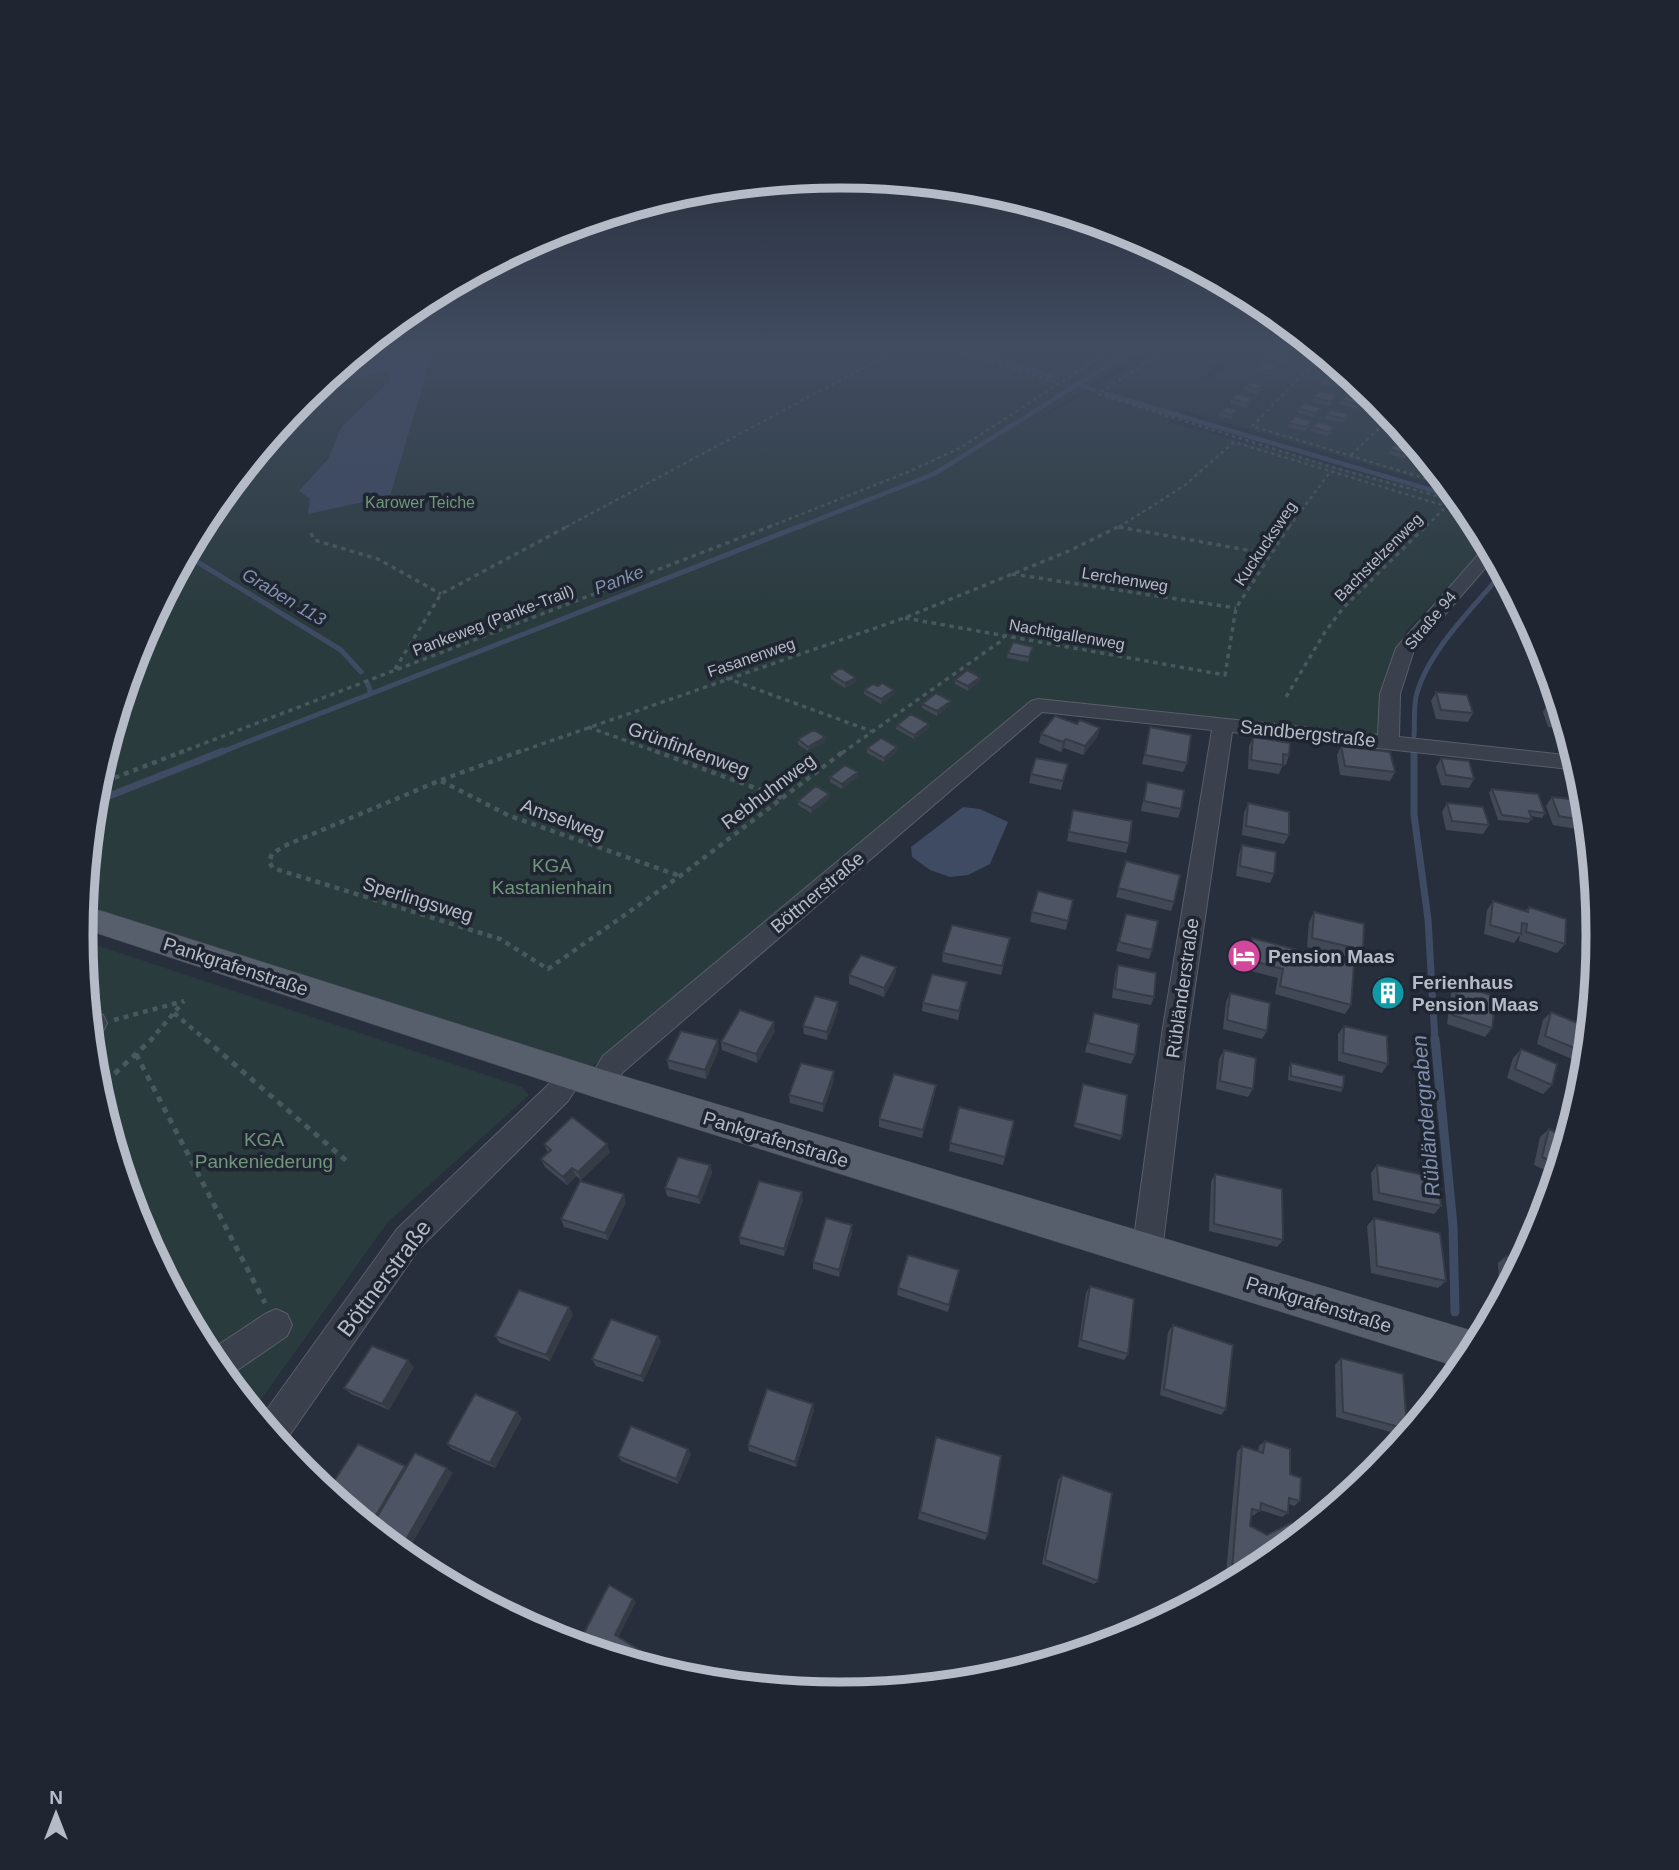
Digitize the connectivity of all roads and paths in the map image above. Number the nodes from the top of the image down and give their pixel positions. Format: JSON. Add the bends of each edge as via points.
{"nodes":[{"id":1,"x":737,"y":435,"type":"edge"},
{"id":2,"x":978,"y":435,"type":"edge"},
{"id":3,"x":1229,"y":435,"type":"edge"},
{"id":4,"x":1284,"y":435,"type":"edge"},
{"id":5,"x":1371,"y":435,"type":"edge"},
{"id":6,"x":1351,"y":455,"type":"junction"},
{"id":7,"x":1330,"y":472,"type":"junction"},
{"id":8,"x":1432,"y":480,"type":"edge"},
{"id":9,"x":1445,"y":498,"type":"edge"},
{"id":10,"x":1119,"y":527,"type":"junction"},
{"id":11,"x":311,"y":533,"type":"dead end"},
{"id":12,"x":1269,"y":554,"type":"junction"},
{"id":13,"x":1484,"y":559,"type":"edge"},
{"id":14,"x":1011,"y":573,"type":"junction"},
{"id":15,"x":441,"y":594,"type":"junction"},
{"id":16,"x":1236,"y":608,"type":"junction"},
{"id":17,"x":904,"y":618,"type":"junction"},
{"id":18,"x":1005,"y":635,"type":"junction"},
{"id":19,"x":394,"y":670,"type":"junction"},
{"id":20,"x":1225,"y":675,"type":"joint"},
{"id":21,"x":726,"y":678,"type":"junction"},
{"id":22,"x":1286,"y":697,"type":"dead end"},
{"id":23,"x":1038,"y":705,"type":"joint"},
{"id":24,"x":1223,"y":724,"type":"junction"},
{"id":25,"x":587,"y":727,"type":"junction"},
{"id":26,"x":871,"y":731,"type":"junction"},
{"id":27,"x":1389,"y":742,"type":"junction"},
{"id":28,"x":1566,"y":762,"type":"edge"},
{"id":29,"x":109,"y":780,"type":"edge"},
{"id":30,"x":440,"y":780,"type":"junction"},
{"id":31,"x":782,"y":798,"type":"junction"},
{"id":32,"x":273,"y":868,"type":"joint"},
{"id":33,"x":680,"y":876,"type":"junction"},
{"id":34,"x":93,"y":920,"type":"edge"},
{"id":35,"x":548,"y":969,"type":"joint"},
{"id":36,"x":174,"y":1013,"type":"junction"},
{"id":37,"x":98,"y":1023,"type":"edge"},
{"id":38,"x":136,"y":1054,"type":"junction"},
{"id":39,"x":586,"y":1080,"type":"junction"},
{"id":40,"x":107,"y":1081,"type":"edge"},
{"id":41,"x":349,"y":1163,"type":"dead end"},
{"id":42,"x":1147,"y":1252,"type":"junction"},
{"id":43,"x":276,"y":1325,"type":"joint"},
{"id":44,"x":1462,"y":1347,"type":"edge"},
{"id":45,"x":226,"y":1359,"type":"edge"},
{"id":46,"x":277,"y":1425,"type":"edge"}],
"edges":[{"from":1,"to":15,"type":"path"},
{"from":2,"to":19,"type":"path","name":"Pankeweg (Panke-Trail)","via":[[908,472]]},
{"from":3,"to":9,"type":"path"},
{"from":4,"to":6,"type":"path"},
{"from":5,"to":6,"type":"path"},
{"from":6,"to":8,"type":"path"},
{"from":7,"to":10,"type":"path","name":"Fasanenweg","via":[[1234,442],[1184,486]]},
{"from":7,"to":12,"type":"path","name":"Kuckucksweg"},
{"from":7,"to":22,"type":"path","name":"Bachstelzenweg","via":[[1442,505],[1443,510],[1329,624]]},
{"from":10,"to":12,"type":"path"},
{"from":10,"to":14,"type":"path","name":"Fasanenweg"},
{"from":11,"to":15,"type":"path","via":[[314,540],[378,559]]},
{"from":12,"to":16,"type":"path","name":"Kuckucksweg"},
{"from":13,"to":27,"type":"street","name":"Straße 94","via":[[1405,648],[1396,665]]},
{"from":14,"to":16,"type":"path","name":"Lerchenweg"},
{"from":14,"to":17,"type":"path","name":"Fasanenweg"},
{"from":15,"to":19,"type":"path"},
{"from":16,"to":20,"type":"path","name":"Kuckucksweg"},
{"from":17,"to":18,"type":"path","name":"Nachtigallenweg"},
{"from":17,"to":21,"type":"path","name":"Fasanenweg"},
{"from":18,"to":20,"type":"path","name":"Nachtigallenweg"},
{"from":18,"to":26,"type":"path","name":"Rebhuhnweg"},
{"from":19,"to":29,"type":"path","name":"Pankeweg (Panke-Trail)"},
{"from":21,"to":25,"type":"path","name":"Fasanenweg"},
{"from":21,"to":26,"type":"path"},
{"from":23,"to":24,"type":"street","name":"Sandbergstraße"},
{"from":23,"to":39,"type":"street","name":"Böttnerstraße","via":[[613,1064]]},
{"from":24,"to":27,"type":"street","name":"Sandbergstraße"},
{"from":24,"to":42,"type":"street","name":"Rübländerstraße"},
{"from":25,"to":30,"type":"path","name":"Fasanenweg"},
{"from":25,"to":31,"type":"path","name":"Grünfinkenweg"},
{"from":26,"to":31,"type":"path","name":"Rebhuhnweg"},
{"from":27,"to":28,"type":"street","name":"Sandbergstraße"},
{"from":30,"to":32,"type":"path","name":"Fasanenweg","via":[[284,846],[272,854],[269,862]]},
{"from":30,"to":33,"type":"path","name":"Amselweg","via":[[510,816]]},
{"from":31,"to":33,"type":"path","name":"Rebhuhnweg"},
{"from":32,"to":35,"type":"path","name":"Sperlingsweg","via":[[500,940]]},
{"from":33,"to":35,"type":"path","name":"Rebhuhnweg"},
{"from":34,"to":39,"type":"main road","name":"Pankgrafenstraße"},
{"from":36,"to":37,"type":"path","via":[[184,1001]]},
{"from":36,"to":38,"type":"path"},
{"from":36,"to":41,"type":"path"},
{"from":38,"to":40,"type":"path"},
{"from":38,"to":43,"type":"path"},
{"from":39,"to":42,"type":"main road","name":"Pankgrafenstraße"},
{"from":39,"to":46,"type":"street","name":"Böttnerstraße","via":[[558,1093],[408,1239]]},
{"from":42,"to":44,"type":"main road","name":"Pankgrafenstraße"},
{"from":43,"to":45,"type":"street"}]}
